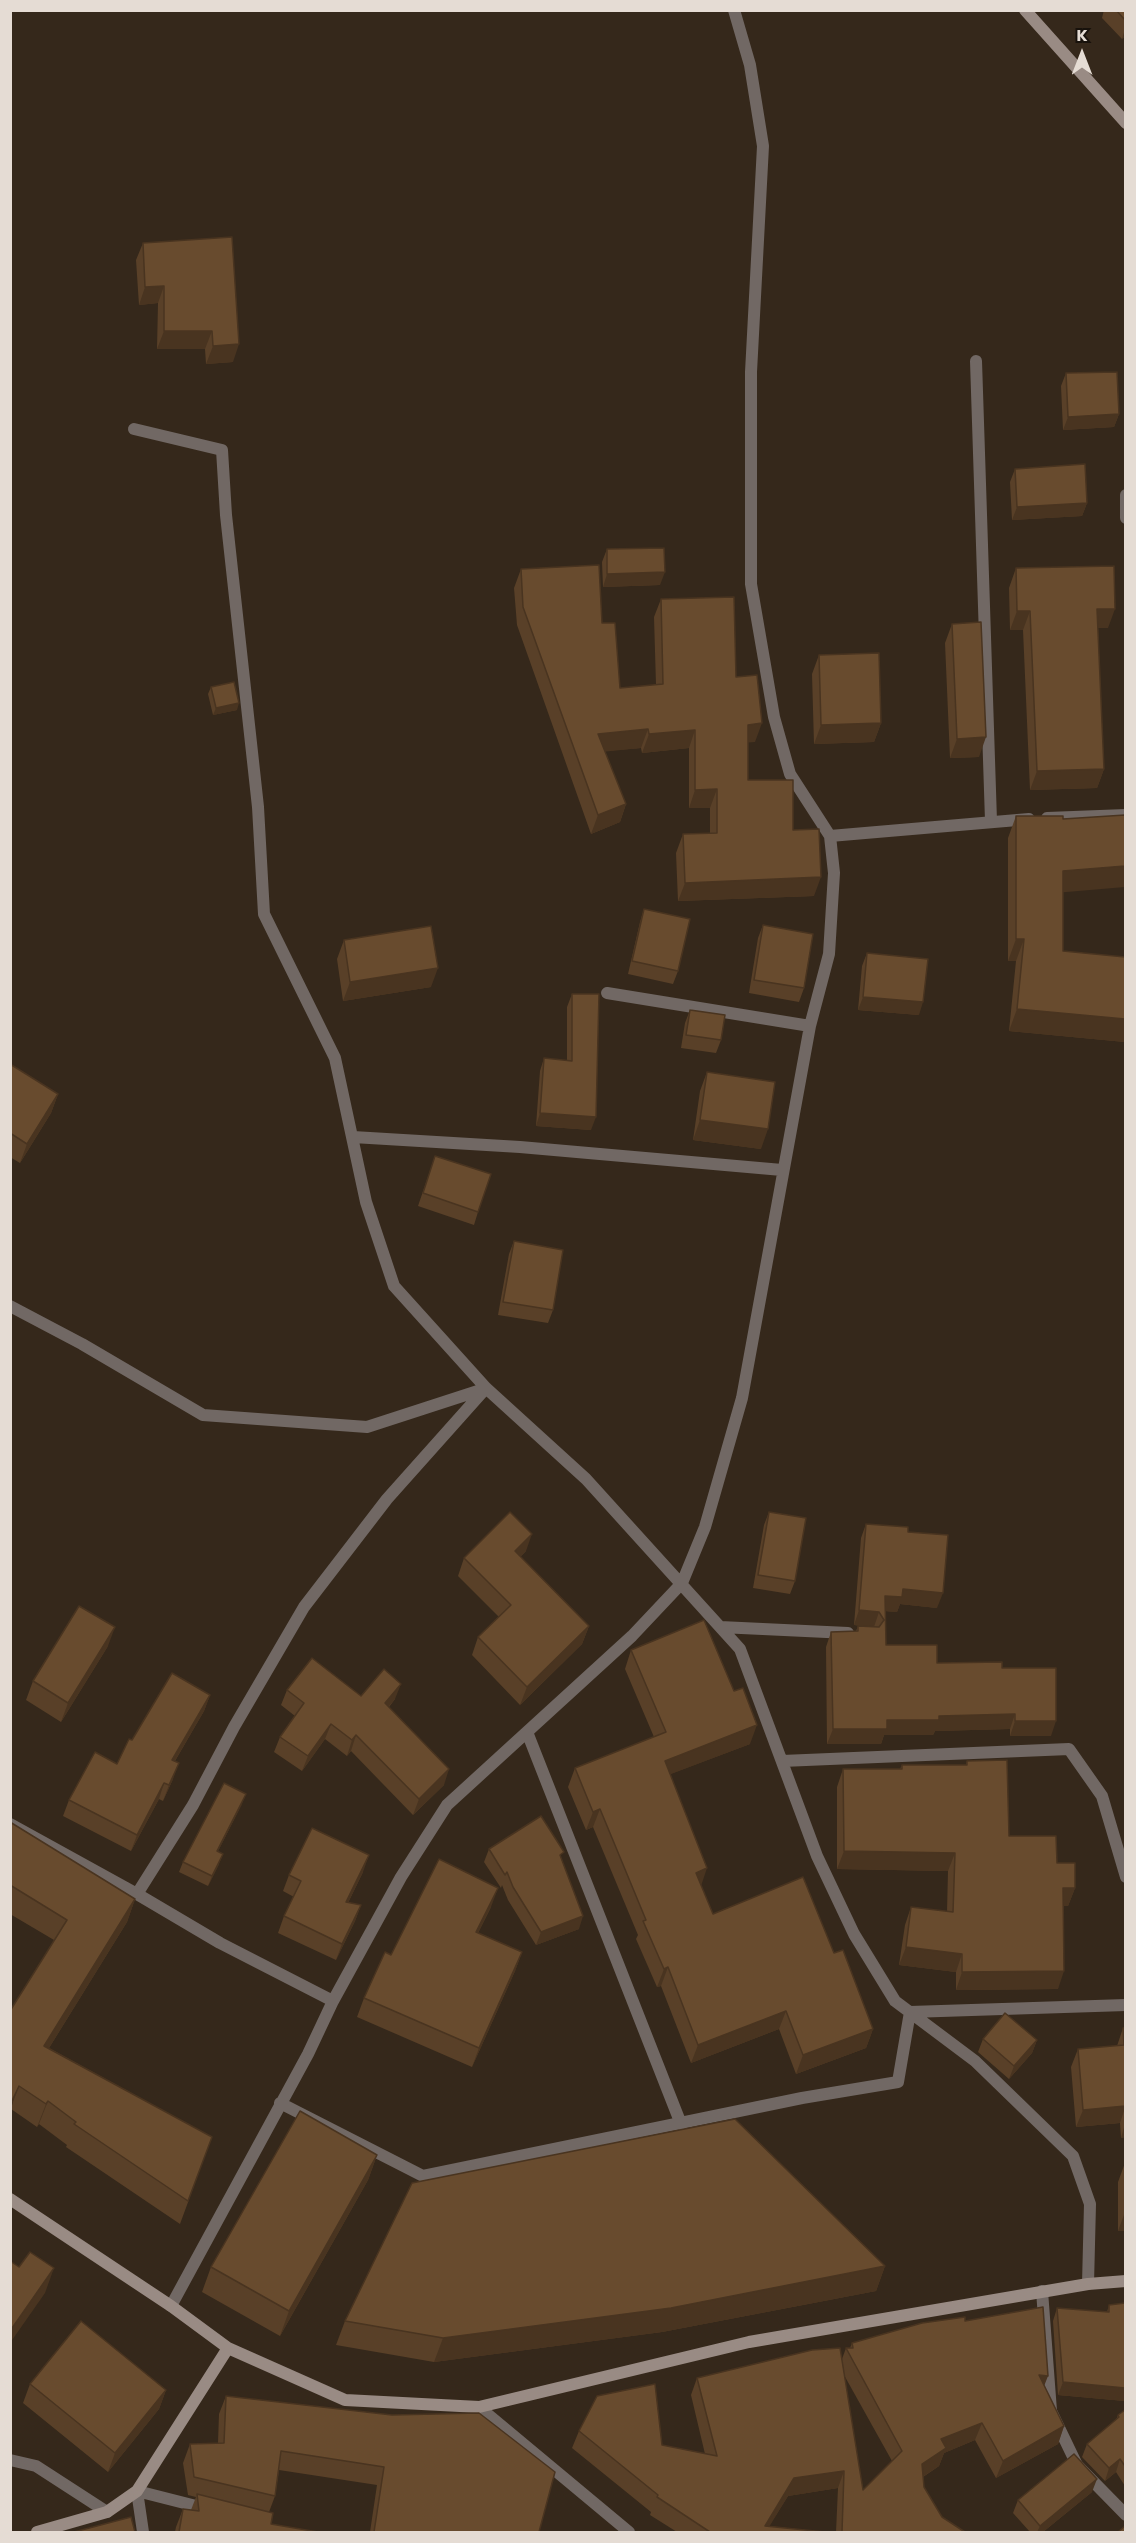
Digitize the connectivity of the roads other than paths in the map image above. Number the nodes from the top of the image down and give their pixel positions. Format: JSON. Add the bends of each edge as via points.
{"nodes":[{"id":1,"x":734,"y":10,"type":"edge"},
{"id":2,"x":1024,"y":10,"type":"edge"},
{"id":3,"x":1125,"y":123,"type":"edge"},
{"id":4,"x":976,"y":361,"type":"dead end"},
{"id":5,"x":134,"y":429,"type":"dead end"},
{"id":6,"x":1125,"y":495,"type":"edge"},
{"id":7,"x":1125,"y":518,"type":"edge"},
{"id":8,"x":1125,"y":814,"type":"edge"},
{"id":9,"x":991,"y":821,"type":"junction"},
{"id":10,"x":830,"y":836,"type":"junction"},
{"id":11,"x":607,"y":993,"type":"dead end"},
{"id":12,"x":810,"y":1026,"type":"junction"},
{"id":13,"x":353,"y":1137,"type":"junction"},
{"id":14,"x":782,"y":1170,"type":"junction"},
{"id":15,"x":10,"y":1306,"type":"edge"},
{"id":16,"x":486,"y":1388,"type":"junction"},
{"id":17,"x":682,"y":1583,"type":"junction"},
{"id":18,"x":720,"y":1627,"type":"junction"},
{"id":19,"x":859,"y":1633,"type":"edge"},
{"id":20,"x":527,"y":1732,"type":"junction"},
{"id":21,"x":782,"y":1761,"type":"junction"},
{"id":22,"x":10,"y":1824,"type":"edge"},
{"id":23,"x":1125,"y":1877,"type":"edge"},
{"id":24,"x":137,"y":1894,"type":"junction"},
{"id":25,"x":333,"y":2001,"type":"junction"},
{"id":26,"x":1125,"y":2005,"type":"edge"},
{"id":27,"x":910,"y":2012,"type":"junction"},
{"id":28,"x":280,"y":2103,"type":"junction"},
{"id":29,"x":681,"y":2124,"type":"junction"},
{"id":30,"x":10,"y":2199,"type":"edge"},
{"id":31,"x":1125,"y":2281,"type":"edge"},
{"id":32,"x":1088,"y":2284,"type":"junction"},
{"id":33,"x":1042,"y":2291,"type":"junction"},
{"id":34,"x":171,"y":2306,"type":"junction"},
{"id":35,"x":228,"y":2348,"type":"junction"},
{"id":36,"x":479,"y":2407,"type":"junction"},
{"id":37,"x":10,"y":2460,"type":"edge"},
{"id":38,"x":137,"y":2491,"type":"junction"},
{"id":39,"x":216,"y":2510,"type":"edge"},
{"id":40,"x":107,"y":2512,"type":"junction"},
{"id":41,"x":1125,"y":2515,"type":"edge"},
{"id":42,"x":37,"y":2532,"type":"edge"},
{"id":43,"x":143,"y":2532,"type":"edge"},
{"id":44,"x":629,"y":2532,"type":"edge"}],
"edges":[{"from":1,"to":10,"type":"street","via":[[750,65],[763,146],[751,372],[751,584],[774,717],[790,774]]},
{"from":2,"to":3,"type":"main road"},
{"from":4,"to":9,"type":"street"},
{"from":5,"to":13,"type":"street","via":[[222,450],[258,807],[264,914],[335,1058]]},
{"from":6,"to":7,"type":"street"},
{"from":8,"to":9,"type":"street"},
{"from":9,"to":10,"type":"street"},
{"from":10,"to":12,"type":"street","via":[[834,873],[830,954]]},
{"from":11,"to":12,"type":"street"},
{"from":12,"to":14,"type":"street"},
{"from":13,"to":14,"type":"street"},
{"from":13,"to":16,"type":"street","via":[[366,1202],[394,1286]]},
{"from":14,"to":17,"type":"street","via":[[742,1398],[705,1527]]},
{"from":15,"to":16,"type":"street","via":[[203,1415],[368,1427]]},
{"from":16,"to":17,"type":"street","via":[[586,1479]]},
{"from":16,"to":24,"type":"street","via":[[387,1499],[304,1607],[193,1805]]},
{"from":17,"to":18,"type":"street"},
{"from":17,"to":20,"type":"street","via":[[632,1636]]},
{"from":18,"to":19,"type":"street"},
{"from":18,"to":21,"type":"street","via":[[740,1649]]},
{"from":20,"to":25,"type":"street","via":[[447,1805],[400,1877]]},
{"from":20,"to":29,"type":"street"},
{"from":21,"to":23,"type":"street","via":[[1069,1749],[1102,1796]]},
{"from":21,"to":27,"type":"street","via":[[817,1856],[854,1934],[895,2001]]},
{"from":22,"to":24,"type":"street"},
{"from":24,"to":25,"type":"street","via":[[220,1943]]},
{"from":25,"to":28,"type":"street"},
{"from":26,"to":27,"type":"street"},
{"from":27,"to":29,"type":"street","via":[[898,2082]]},
{"from":27,"to":32,"type":"street","via":[[975,2061],[1073,2156],[1090,2204]]},
{"from":28,"to":29,"type":"street","via":[[423,2176]]},
{"from":28,"to":34,"type":"street"},
{"from":30,"to":34,"type":"main road"},
{"from":31,"to":32,"type":"main road"},
{"from":32,"to":33,"type":"main road"},
{"from":33,"to":36,"type":"main road","via":[[749,2342]]},
{"from":33,"to":41,"type":"street","via":[[1051,2411],[1077,2465]]},
{"from":34,"to":35,"type":"main road"},
{"from":35,"to":36,"type":"main road","via":[[345,2400]]},
{"from":35,"to":38,"type":"main road"},
{"from":36,"to":44,"type":"street"},
{"from":37,"to":40,"type":"street","via":[[36,2466]]},
{"from":38,"to":39,"type":"street"},
{"from":38,"to":40,"type":"main road"},
{"from":38,"to":43,"type":"street"},
{"from":40,"to":42,"type":"main road"}]}
